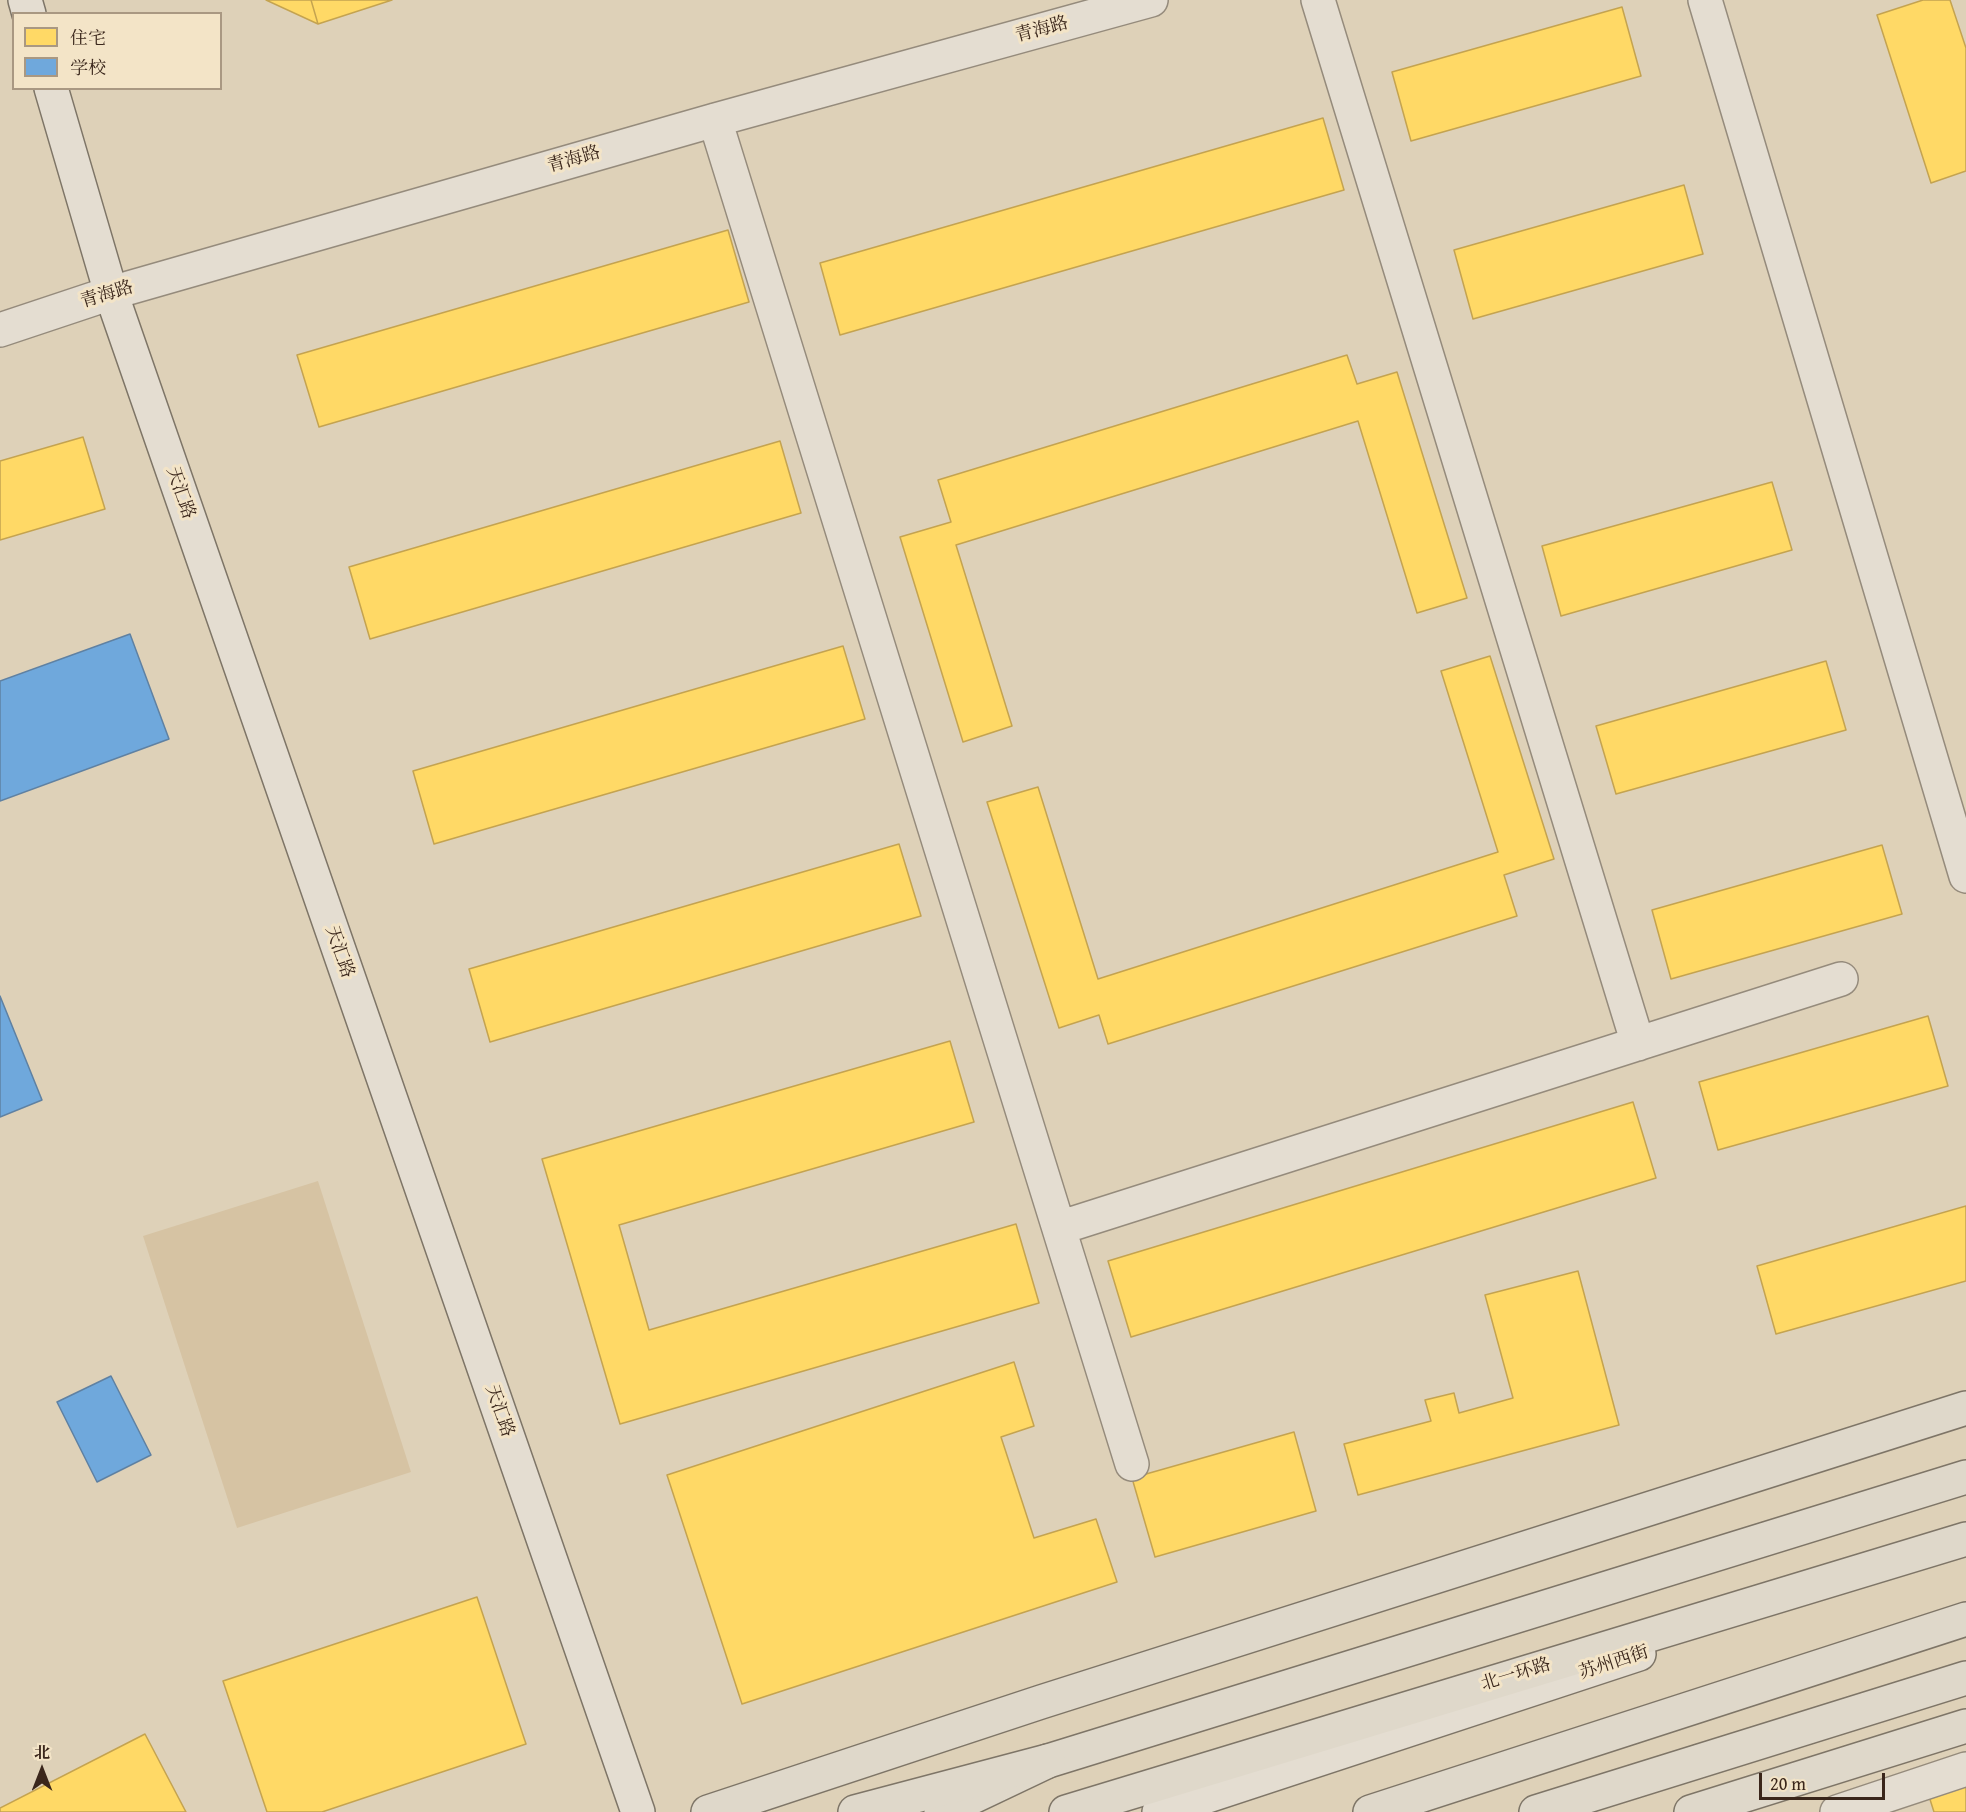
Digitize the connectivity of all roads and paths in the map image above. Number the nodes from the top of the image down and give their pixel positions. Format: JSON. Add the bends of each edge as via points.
{"nodes":[{"id":1,"x":1151,"y":0,"type":"edge"},
{"id":2,"x":1318,"y":0,"type":"edge"},
{"id":3,"x":1705,"y":0,"type":"edge"},
{"id":4,"x":52,"y":90,"type":"edge"},
{"id":5,"x":715,"y":120,"type":"junction"},
{"id":6,"x":111,"y":293,"type":"junction"},
{"id":7,"x":0,"y":330,"type":"edge"},
{"id":8,"x":1966,"y":876,"type":"edge"},
{"id":9,"x":1841,"y":978,"type":"dead end"},
{"id":10,"x":1638,"y":1044,"type":"junction"},
{"id":11,"x":1059,"y":1228,"type":"junction"},
{"id":12,"x":1966,"y":1408,"type":"edge"},
{"id":13,"x":1132,"y":1464,"type":"dead end"},
{"id":14,"x":1966,"y":1477,"type":"edge"},
{"id":15,"x":1966,"y":1539,"type":"edge"},
{"id":16,"x":1966,"y":1547,"type":"edge"},
{"id":17,"x":1966,"y":1619,"type":"edge"},
{"id":18,"x":1966,"y":1635,"type":"edge"},
{"id":19,"x":1966,"y":1678,"type":"edge"},
{"id":20,"x":1966,"y":1726,"type":"edge"},
{"id":21,"x":1048,"y":1761,"type":"junction"},
{"id":22,"x":1966,"y":1769,"type":"edge"},
{"id":23,"x":638,"y":1812,"type":"edge"},
{"id":24,"x":708,"y":1812,"type":"edge"},
{"id":25,"x":855,"y":1812,"type":"edge"},
{"id":26,"x":941,"y":1812,"type":"edge"},
{"id":27,"x":1065,"y":1812,"type":"edge"},
{"id":28,"x":1159,"y":1812,"type":"edge"},
{"id":29,"x":1370,"y":1812,"type":"edge"},
{"id":30,"x":1420,"y":1812,"type":"edge"},
{"id":31,"x":1536,"y":1812,"type":"edge"},
{"id":32,"x":1691,"y":1812,"type":"edge"},
{"id":33,"x":1837,"y":1812,"type":"edge"}],
"edges":[{"from":1,"to":5,"type":"street","name":"青海路"},
{"from":2,"to":10,"type":"street"},
{"from":3,"to":8,"type":"street"},
{"from":4,"to":6,"type":"street","name":"天汇路"},
{"from":5,"to":6,"type":"street","name":"青海路"},
{"from":5,"to":11,"type":"street"},
{"from":6,"to":7,"type":"street","name":"青海路"},
{"from":6,"to":23,"type":"street","name":"天汇路"},
{"from":9,"to":10,"type":"street"},
{"from":10,"to":11,"type":"street"},
{"from":11,"to":13,"type":"street"},
{"from":12,"to":24,"type":"main road"},
{"from":14,"to":21,"type":"main road"},
{"from":15,"to":27,"type":"main road","name":"北一环路"},
{"from":16,"to":28,"type":"street","name":"苏州西街"},
{"from":17,"to":29,"type":"main road"},
{"from":18,"to":30,"type":"street"},
{"from":19,"to":31,"type":"main road"},
{"from":20,"to":32,"type":"main road"},
{"from":21,"to":25,"type":"main road"},
{"from":21,"to":26,"type":"main road"},
{"from":22,"to":33,"type":"street"}]}
